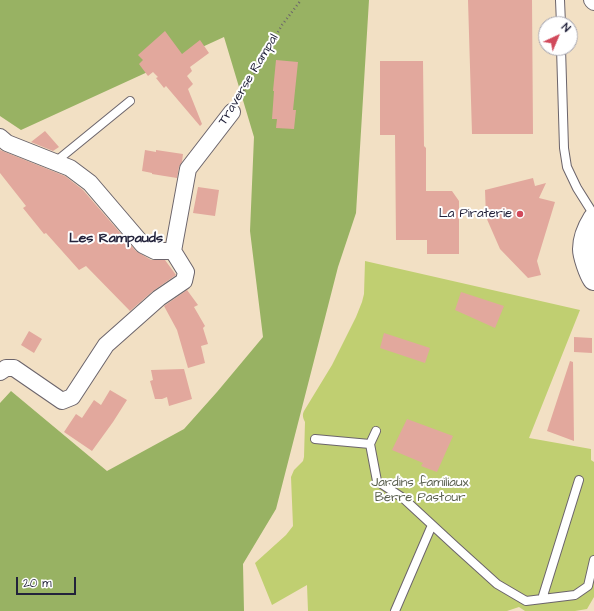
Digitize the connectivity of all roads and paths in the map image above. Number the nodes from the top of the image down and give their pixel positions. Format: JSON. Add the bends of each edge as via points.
{"nodes":[{"id":1,"x":301,"y":0,"type":"edge"},
{"id":2,"x":560,"y":0,"type":"edge"},
{"id":3,"x":561,"y":16,"type":"edge"},
{"id":4,"x":561,"y":56,"type":"edge"},
{"id":5,"x":130,"y":101,"type":"dead end"},
{"id":6,"x":232,"y":112,"type":"joint"},
{"id":7,"x":0,"y":138,"type":"edge"},
{"id":8,"x":54,"y":162,"type":"junction"},
{"id":9,"x":594,"y":215,"type":"edge"},
{"id":10,"x":594,"y":219,"type":"edge"},
{"id":11,"x":173,"y":252,"type":"junction"},
{"id":12,"x":594,"y":279,"type":"edge"},
{"id":13,"x":0,"y":372,"type":"edge"},
{"id":14,"x":376,"y":431,"type":"dead end"},
{"id":15,"x":315,"y":439,"type":"dead end"},
{"id":16,"x":370,"y":444,"type":"junction"},
{"id":17,"x":579,"y":480,"type":"dead end"},
{"id":18,"x":432,"y":525,"type":"junction"},
{"id":19,"x":594,"y":560,"type":"edge"},
{"id":20,"x":542,"y":599,"type":"junction"},
{"id":21,"x":394,"y":611,"type":"edge"}],
"edges":[{"from":1,"to":6,"type":"path","name":"Traverse Rampal","via":[[282,25]]},
{"from":2,"to":3,"type":"lane"},
{"from":4,"to":9,"type":"lane","via":[[564,148],[567,167]]},
{"from":5,"to":8,"type":"lane"},
{"from":6,"to":11,"type":"street","name":"Traverse Rampal","via":[[188,169]]},
{"from":7,"to":8,"type":"street"},
{"from":8,"to":11,"type":"street","via":[[70,168],[90,183],[143,245],[155,251]]},
{"from":10,"to":12,"type":"main road","via":[[588,230],[584,249]]},
{"from":11,"to":13,"type":"street","via":[[186,272],[184,281],[160,298],[106,345],[72,397],[62,401],[14,368],[6,368]]},
{"from":14,"to":16,"type":"lane"},
{"from":15,"to":16,"type":"lane"},
{"from":16,"to":18,"type":"lane","via":[[377,481],[403,498]]},
{"from":17,"to":20,"type":"lane"},
{"from":18,"to":20,"type":"lane","via":[[497,584],[526,601]]},
{"from":18,"to":21,"type":"lane"},
{"from":19,"to":20,"type":"lane","via":[[588,586],[575,595]]}]}
